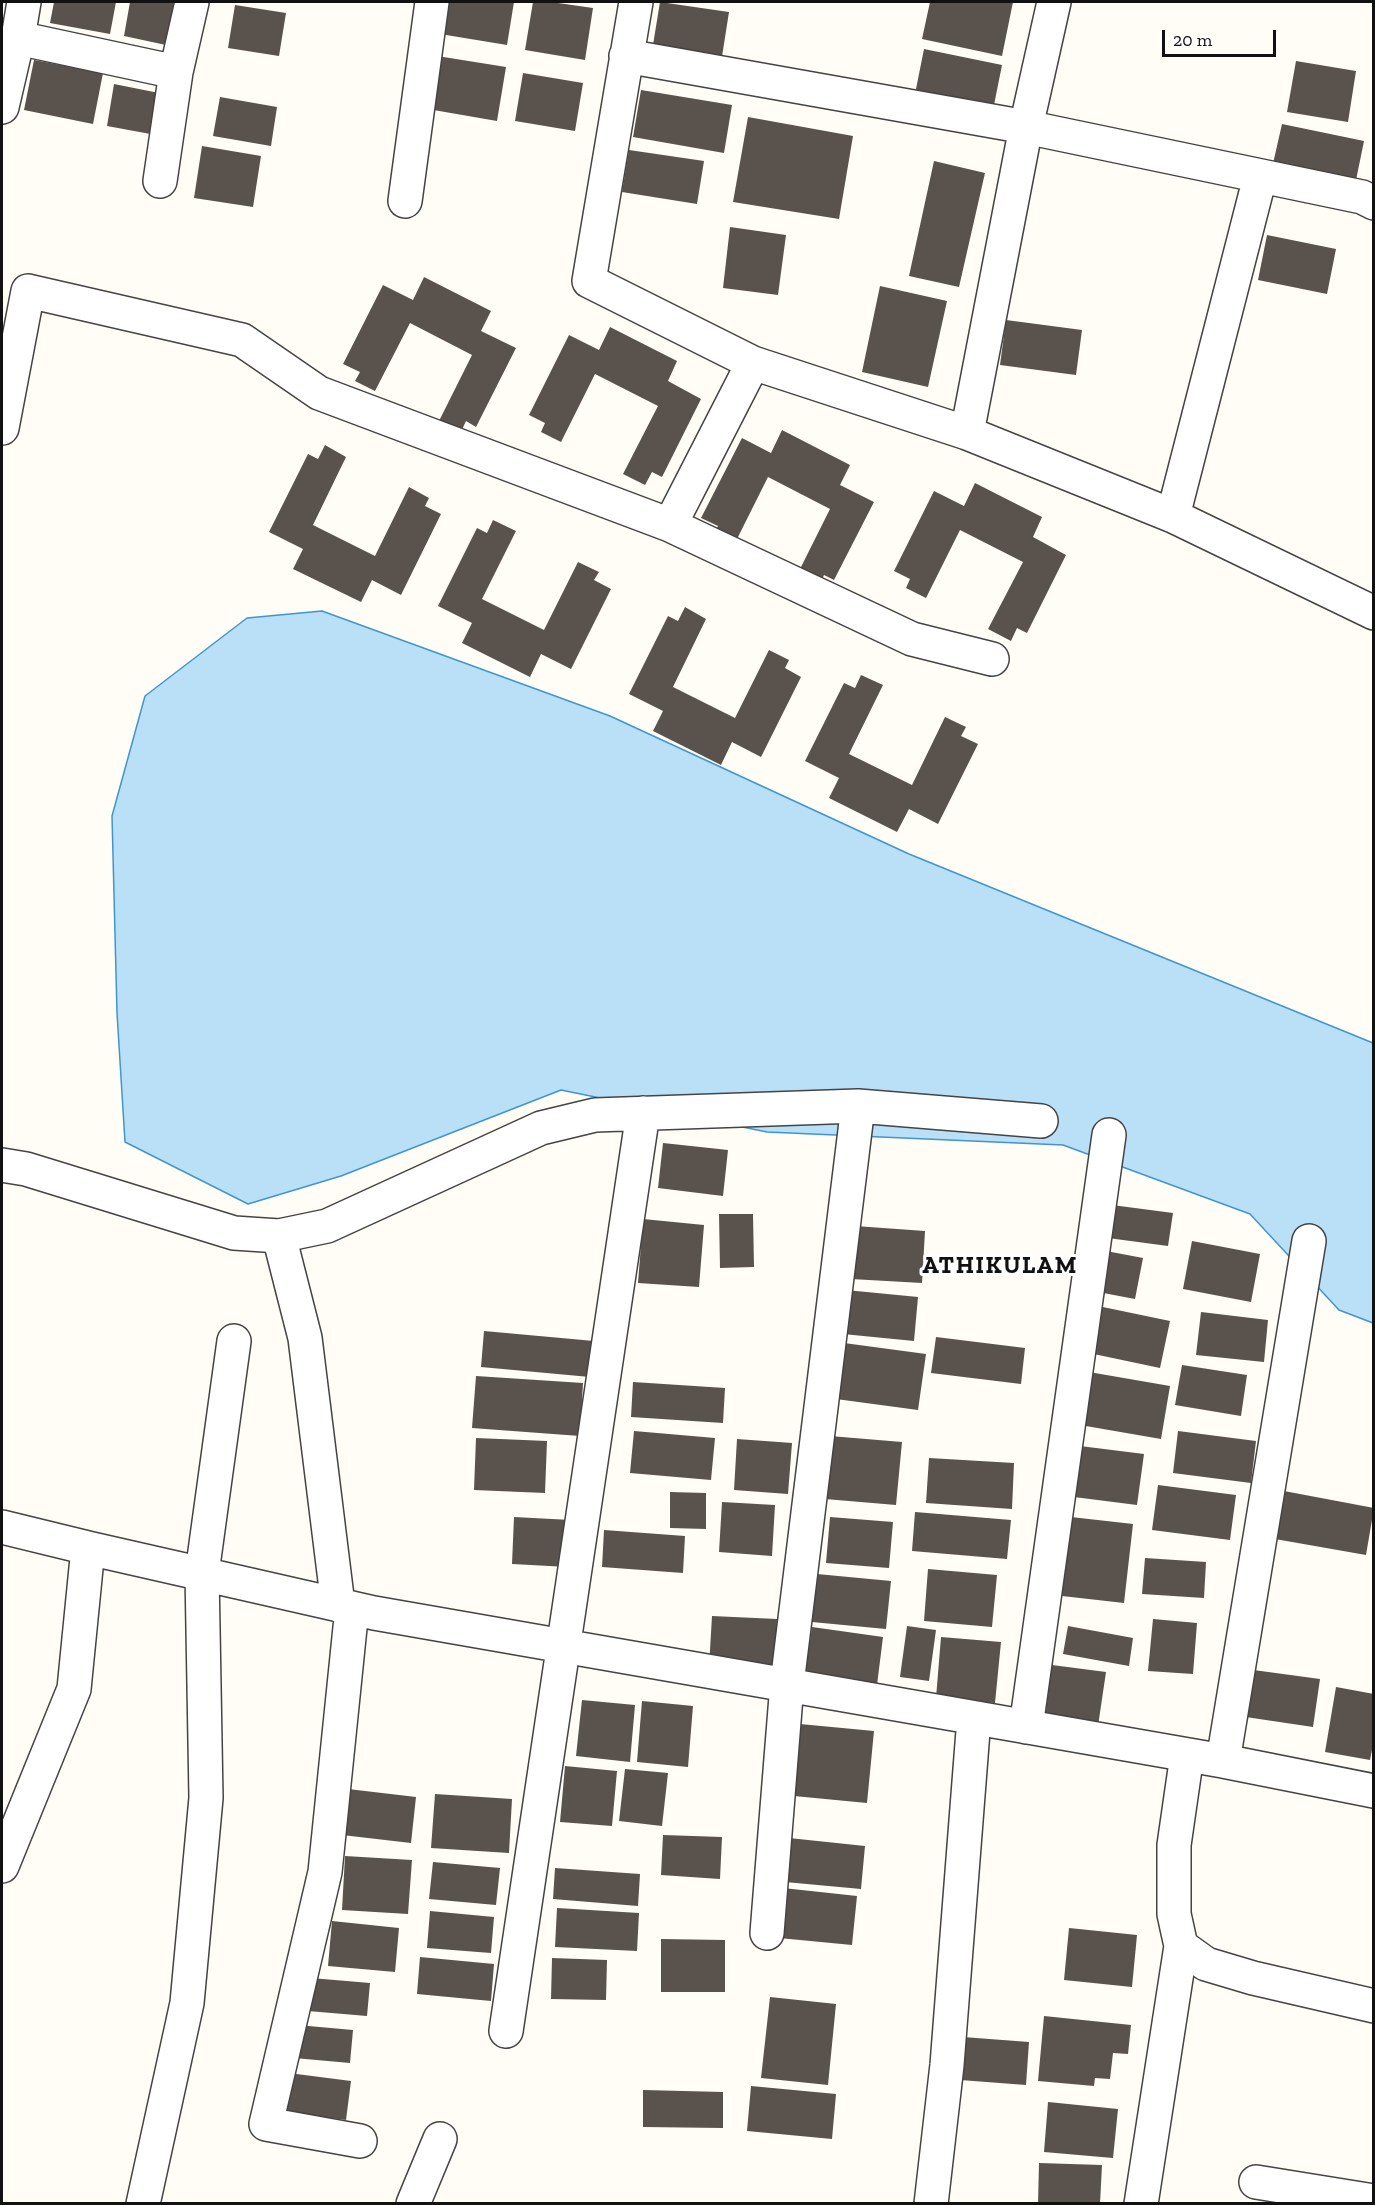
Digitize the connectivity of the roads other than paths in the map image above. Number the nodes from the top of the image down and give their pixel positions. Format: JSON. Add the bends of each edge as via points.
{"nodes":[{"id":1,"x":24,"y":2,"type":"edge"},
{"id":2,"x":192,"y":2,"type":"edge"},
{"id":3,"x":432,"y":2,"type":"edge"},
{"id":4,"x":636,"y":2,"type":"edge"},
{"id":5,"x":1054,"y":2,"type":"edge"},
{"id":6,"x":18,"y":38,"type":"junction"},
{"id":7,"x":626,"y":56,"type":"junction"},
{"id":8,"x":177,"y":72,"type":"junction"},
{"id":9,"x":2,"y":107,"type":"edge"},
{"id":10,"x":1026,"y":128,"type":"junction"},
{"id":11,"x":1260,"y":177,"type":"junction"},
{"id":12,"x":160,"y":182,"type":"dead end"},
{"id":13,"x":405,"y":201,"type":"dead end"},
{"id":14,"x":1374,"y":203,"type":"edge"},
{"id":15,"x":15,"y":287,"type":"edge"},
{"id":16,"x":753,"y":363,"type":"junction"},
{"id":17,"x":2,"y":428,"type":"edge"},
{"id":18,"x":967,"y":433,"type":"junction"},
{"id":19,"x":1173,"y":516,"type":"junction"},
{"id":20,"x":670,"y":525,"type":"junction"},
{"id":21,"x":1374,"y":613,"type":"edge"},
{"id":22,"x":992,"y":659,"type":"dead end"},
{"id":23,"x":858,"y":1106,"type":"junction"},
{"id":24,"x":643,"y":1113,"type":"junction"},
{"id":25,"x":1041,"y":1121,"type":"dead end"},
{"id":26,"x":1109,"y":1135,"type":"dead end"},
{"id":27,"x":2,"y":1165,"type":"edge"},
{"id":28,"x":279,"y":1236,"type":"junction"},
{"id":29,"x":1309,"y":1241,"type":"dead end"},
{"id":30,"x":234,"y":1341,"type":"dead end"},
{"id":31,"x":2,"y":1527,"type":"edge"},
{"id":32,"x":88,"y":1548,"type":"junction"},
{"id":33,"x":202,"y":1573,"type":"junction"},
{"id":34,"x":345,"y":1606,"type":"junction"},
{"id":35,"x":564,"y":1646,"type":"junction"},
{"id":36,"x":787,"y":1684,"type":"junction"},
{"id":37,"x":974,"y":1718,"type":"junction"},
{"id":38,"x":1026,"y":1726,"type":"junction"},
{"id":39,"x":1187,"y":1755,"type":"junction"},
{"id":40,"x":1224,"y":1761,"type":"junction"},
{"id":41,"x":1374,"y":1791,"type":"edge"},
{"id":42,"x":2,"y":1866,"type":"edge"},
{"id":43,"x":767,"y":1933,"type":"dead end"},
{"id":44,"x":1181,"y":1946,"type":"junction"},
{"id":45,"x":1374,"y":2006,"type":"edge"},
{"id":46,"x":506,"y":2031,"type":"dead end"},
{"id":47,"x":440,"y":2139,"type":"dead end"},
{"id":48,"x":360,"y":2141,"type":"dead end"},
{"id":49,"x":1256,"y":2182,"type":"dead end"},
{"id":50,"x":1374,"y":2201,"type":"edge"},
{"id":51,"x":143,"y":2204,"type":"edge"},
{"id":52,"x":413,"y":2204,"type":"edge"},
{"id":53,"x":931,"y":2204,"type":"edge"},
{"id":54,"x":1141,"y":2204,"type":"edge"}],
"edges":[{"from":1,"to":6,"type":"street"},
{"from":2,"to":8,"type":"street"},
{"from":3,"to":13,"type":"street"},
{"from":4,"to":7,"type":"street"},
{"from":5,"to":10,"type":"street"},
{"from":6,"to":8,"type":"street"},
{"from":6,"to":9,"type":"street"},
{"from":7,"to":10,"type":"street"},
{"from":7,"to":16,"type":"street","via":[[589,281]]},
{"from":8,"to":12,"type":"street"},
{"from":10,"to":11,"type":"street"},
{"from":10,"to":18,"type":"street"},
{"from":11,"to":14,"type":"street","via":[[1362,196]]},
{"from":11,"to":19,"type":"street"},
{"from":15,"to":17,"type":"street"},
{"from":15,"to":20,"type":"street","via":[[242,340],[319,393]]},
{"from":16,"to":18,"type":"street"},
{"from":16,"to":20,"type":"street"},
{"from":18,"to":19,"type":"street"},
{"from":19,"to":21,"type":"street"},
{"from":20,"to":22,"type":"street","via":[[912,639]]},
{"from":23,"to":24,"type":"street"},
{"from":23,"to":25,"type":"street"},
{"from":23,"to":36,"type":"street"},
{"from":24,"to":28,"type":"street","via":[[595,1114],[541,1128],[327,1226]]},
{"from":24,"to":35,"type":"street"},
{"from":26,"to":38,"type":"street"},
{"from":27,"to":28,"type":"street","via":[[234,1233]]},
{"from":28,"to":34,"type":"street","via":[[305,1338]]},
{"from":29,"to":40,"type":"street"},
{"from":30,"to":33,"type":"street"},
{"from":31,"to":32,"type":"street"},
{"from":32,"to":33,"type":"street"},
{"from":32,"to":42,"type":"street","via":[[74,1689]]},
{"from":33,"to":34,"type":"street"},
{"from":33,"to":51,"type":"street","via":[[206,1798],[187,2003]]},
{"from":34,"to":35,"type":"street"},
{"from":34,"to":48,"type":"street","via":[[325,1872],[267,2124]]},
{"from":35,"to":36,"type":"street"},
{"from":35,"to":46,"type":"street"},
{"from":36,"to":37,"type":"street"},
{"from":36,"to":43,"type":"street"},
{"from":37,"to":38,"type":"street"},
{"from":37,"to":53,"type":"street"},
{"from":38,"to":39,"type":"street"},
{"from":39,"to":40,"type":"street"},
{"from":39,"to":44,"type":"street","via":[[1174,1845],[1174,1914]]},
{"from":40,"to":41,"type":"street"},
{"from":44,"to":45,"type":"street","via":[[1206,1964],[1244,1976]]},
{"from":44,"to":54,"type":"street"},
{"from":47,"to":52,"type":"street"},
{"from":49,"to":50,"type":"street"}]}
